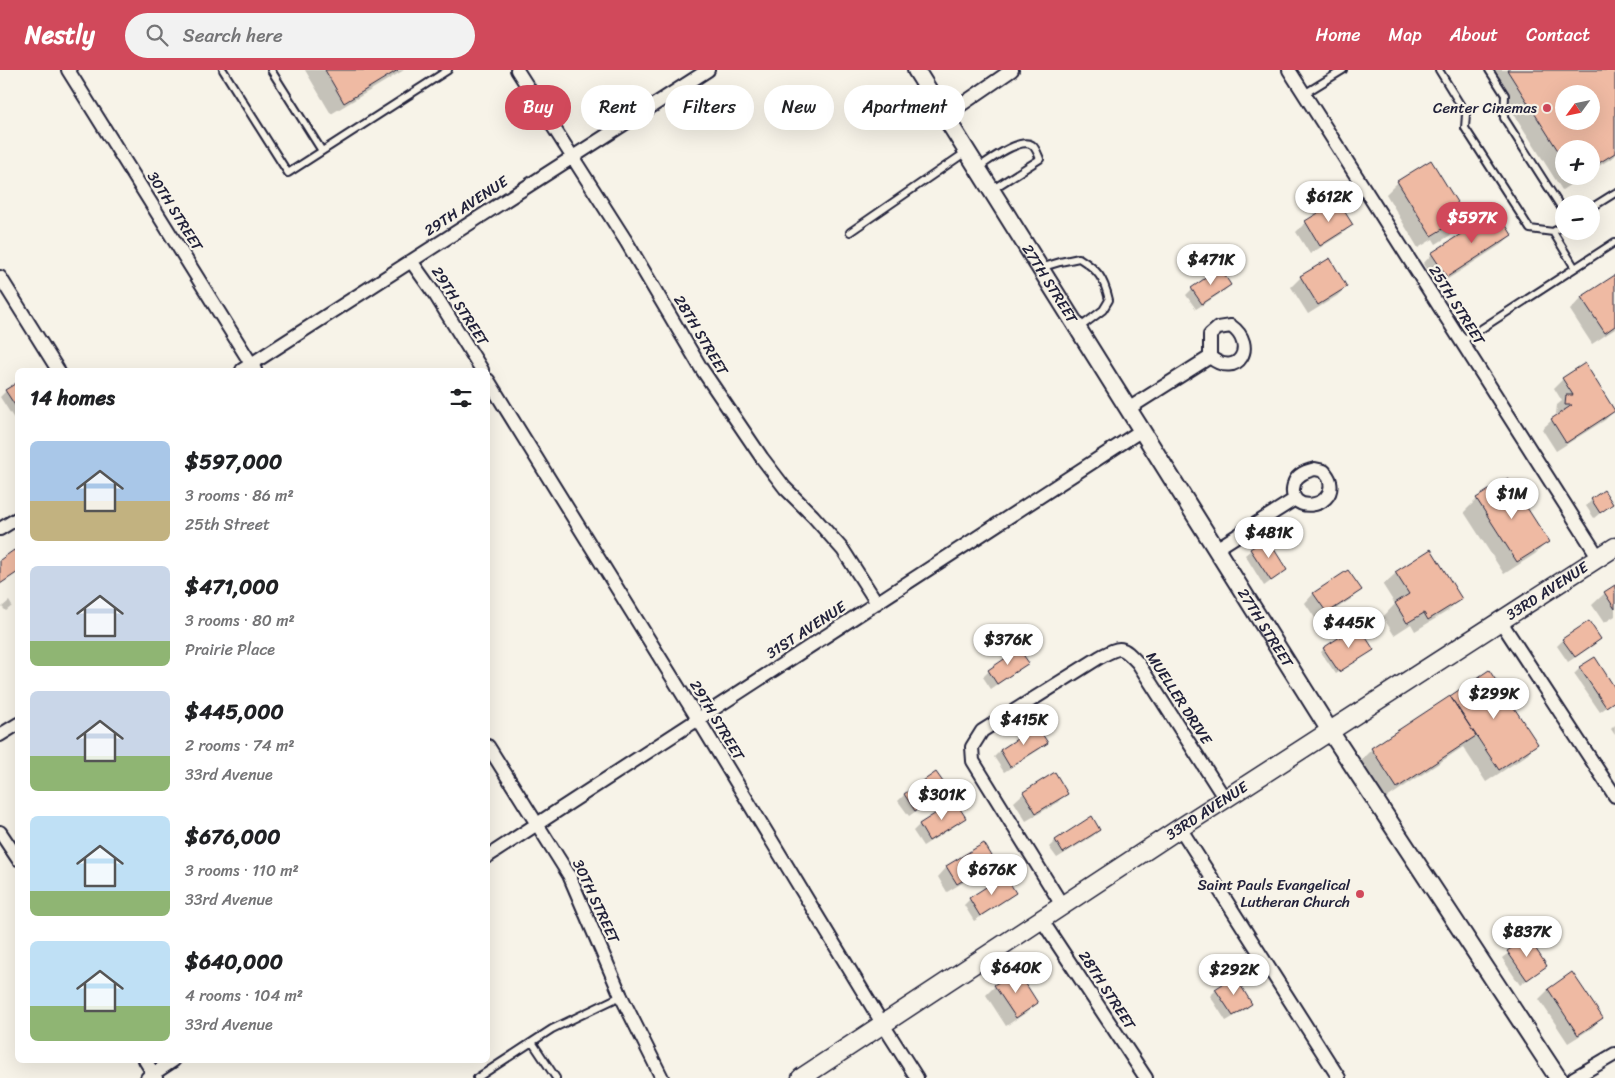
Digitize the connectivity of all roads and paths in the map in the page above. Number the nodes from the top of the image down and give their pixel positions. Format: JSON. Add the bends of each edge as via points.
{"nodes":[{"id":1,"x":68,"y":70,"type":"edge"},
{"id":2,"x":223,"y":70,"type":"edge"},
{"id":3,"x":271,"y":70,"type":"edge"},
{"id":4,"x":448,"y":70,"type":"edge"},
{"id":5,"x":517,"y":70,"type":"edge"},
{"id":6,"x":708,"y":70,"type":"edge"},
{"id":7,"x":916,"y":70,"type":"edge"},
{"id":8,"x":1012,"y":70,"type":"edge"},
{"id":9,"x":1289,"y":70,"type":"edge"},
{"id":10,"x":1343,"y":70,"type":"edge"},
{"id":11,"x":1439,"y":70,"type":"edge"},
{"id":12,"x":1489,"y":70,"type":"edge"},
{"id":13,"x":925,"y":85,"type":"edge"},
{"id":14,"x":1304,"y":94,"type":"junction"},
{"id":15,"x":965,"y":102,"type":"edge"},
{"id":16,"x":954,"y":130,"type":"edge"},
{"id":17,"x":322,"y":151,"type":"junction"},
{"id":18,"x":967,"y":151,"type":"junction"},
{"id":19,"x":573,"y":157,"type":"junction"},
{"id":20,"x":978,"y":168,"type":"junction"},
{"id":21,"x":992,"y":190,"type":"junction"},
{"id":22,"x":1615,"y":193,"type":"edge"},
{"id":23,"x":1555,"y":198,"type":"edge"},
{"id":24,"x":1600,"y":202,"type":"edge"},
{"id":25,"x":850,"y":232,"type":"dead end"},
{"id":26,"x":1553,"y":232,"type":"joint"},
{"id":27,"x":1615,"y":242,"type":"edge"},
{"id":28,"x":411,"y":261,"type":"junction"},
{"id":29,"x":1040,"y":268,"type":"junction"},
{"id":30,"x":1575,"y":268,"type":"junction"},
{"id":31,"x":0,"y":277,"type":"edge"},
{"id":32,"x":1078,"y":328,"type":"junction"},
{"id":33,"x":1461,"y":342,"type":"junction"},
{"id":34,"x":1210,"y":357,"type":"dead end"},
{"id":35,"x":57,"y":368,"type":"edge"},
{"id":36,"x":249,"y":368,"type":"edge"},
{"id":37,"x":481,"y":368,"type":"edge"},
{"id":38,"x":490,"y":383,"type":"edge"},
{"id":39,"x":1128,"y":409,"type":"junction"},
{"id":40,"x":1142,"y":430,"type":"junction"},
{"id":41,"x":1295,"y":499,"type":"dead end"},
{"id":42,"x":15,"y":520,"type":"edge"},
{"id":43,"x":0,"y":529,"type":"edge"},
{"id":44,"x":1615,"y":548,"type":"edge"},
{"id":45,"x":1216,"y":549,"type":"junction"},
{"id":46,"x":1598,"y":558,"type":"junction"},
{"id":47,"x":877,"y":603,"type":"junction"},
{"id":48,"x":1501,"y":622,"type":"junction"},
{"id":49,"x":698,"y":719,"type":"junction"},
{"id":50,"x":15,"y":726,"type":"edge"},
{"id":51,"x":1330,"y":731,"type":"junction"},
{"id":52,"x":0,"y":735,"type":"edge"},
{"id":53,"x":490,"y":749,"type":"edge"},
{"id":54,"x":1615,"y":796,"type":"edge"},
{"id":55,"x":1225,"y":799,"type":"junction"},
{"id":56,"x":536,"y":825,"type":"junction"},
{"id":57,"x":1180,"y":828,"type":"junction"},
{"id":58,"x":0,"y":832,"type":"edge"},
{"id":59,"x":15,"y":854,"type":"edge"},
{"id":60,"x":490,"y":855,"type":"edge"},
{"id":61,"x":1062,"y":905,"type":"junction"},
{"id":62,"x":1041,"y":919,"type":"junction"},
{"id":63,"x":621,"y":996,"type":"junction"},
{"id":64,"x":882,"y":1024,"type":"junction"},
{"id":65,"x":532,"y":1042,"type":"junction"},
{"id":66,"x":1615,"y":1054,"type":"edge"},
{"id":67,"x":146,"y":1063,"type":"edge"},
{"id":68,"x":170,"y":1063,"type":"edge"},
{"id":69,"x":1337,"y":1074,"type":"edge"},
{"id":70,"x":152,"y":1077,"type":"edge"},
{"id":71,"x":477,"y":1078,"type":"edge"},
{"id":72,"x":556,"y":1078,"type":"edge"},
{"id":73,"x":662,"y":1078,"type":"edge"},
{"id":74,"x":801,"y":1078,"type":"edge"},
{"id":75,"x":917,"y":1078,"type":"edge"},
{"id":76,"x":1146,"y":1078,"type":"edge"},
{"id":77,"x":1558,"y":1078,"type":"edge"},
{"id":78,"x":1574,"y":1078,"type":"edge"}],
"edges":[{"from":1,"to":36,"type":"street","name":"30TH STREET"},
{"from":2,"to":17,"type":"lane","via":[[288,173]]},
{"from":3,"to":17,"type":"lane"},
{"from":4,"to":17,"type":"lane"},
{"from":5,"to":19,"type":"street","name":"28TH STREET"},
{"from":6,"to":19,"type":"street","name":"29TH AVENUE"},
{"from":7,"to":13,"type":"street","name":"27TH STREET"},
{"from":8,"to":15,"type":"street"},
{"from":9,"to":14,"type":"street","name":"25TH STREET"},
{"from":10,"to":14,"type":"lane"},
{"from":11,"to":26,"type":"lane","via":[[1466,114],[1465,128],[1530,228]]},
{"from":12,"to":23,"type":"lane","via":[[1505,95],[1504,118]]},
{"from":14,"to":33,"type":"street","name":"25TH STREET"},
{"from":16,"to":18,"type":"street","name":"27TH STREET"},
{"from":18,"to":20,"type":"street","name":"27TH STREET"},
{"from":18,"to":25,"type":"lane"},
{"from":19,"to":28,"type":"street","name":"29TH AVENUE"},
{"from":19,"to":47,"type":"street","name":"28TH STREET","via":[[701,368],[762,458],[785,488],[843,550]]},
{"from":20,"to":21,"type":"street","name":"27TH STREET"},
{"from":20,"to":21,"type":"lane","via":[[1022,143],[1032,145],[1036,151],[1040,159]]},
{"from":21,"to":29,"type":"street","name":"27TH STREET"},
{"from":22,"to":24,"type":"lane"},
{"from":26,"to":30,"type":"lane"},
{"from":27,"to":30,"type":"lane"},
{"from":28,"to":36,"type":"street","name":"29TH AVENUE"},
{"from":28,"to":37,"type":"street","name":"29TH STREET"},
{"from":29,"to":32,"type":"street","name":"27TH STREET"},
{"from":29,"to":32,"type":"lane","via":[[1079,258],[1094,267],[1102,278],[1109,300],[1102,310]]},
{"from":30,"to":33,"type":"lane"},
{"from":31,"to":35,"type":"street"},
{"from":32,"to":39,"type":"street","name":"27TH STREET"},
{"from":33,"to":46,"type":"street","name":"25TH STREET"},
{"from":34,"to":39,"type":"street"},
{"from":38,"to":49,"type":"street","name":"29TH STREET"},
{"from":39,"to":40,"type":"street","name":"27TH STREET"},
{"from":40,"to":45,"type":"street","name":"27TH STREET"},
{"from":40,"to":47,"type":"street","name":"31ST AVENUE"},
{"from":41,"to":45,"type":"street"},
{"from":42,"to":43,"type":"street"},
{"from":44,"to":46,"type":"main road","name":"33RD AVENUE"},
{"from":45,"to":51,"type":"street","name":"27TH STREET"},
{"from":46,"to":48,"type":"main road","name":"33RD AVENUE"},
{"from":47,"to":49,"type":"street","name":"31ST AVENUE"},
{"from":48,"to":51,"type":"main road","name":"33RD AVENUE"},
{"from":48,"to":54,"type":"street"},
{"from":49,"to":56,"type":"street","name":"31ST AVENUE"},
{"from":49,"to":64,"type":"street","name":"29TH STREET"},
{"from":50,"to":52,"type":"street"},
{"from":51,"to":55,"type":"main road","name":"33RD AVENUE"},
{"from":51,"to":77,"type":"street","name":"27TH STREET"},
{"from":53,"to":56,"type":"street","name":"30TH STREET"},
{"from":55,"to":57,"type":"main road","name":"33RD AVENUE"},
{"from":55,"to":61,"type":"street","name":"MUELLER DRIVE","via":[[1138,663],[1126,650],[1117,648],[1100,657],[982,731],[972,747],[973,761]]},
{"from":56,"to":60,"type":"street","name":"31ST AVENUE"},
{"from":56,"to":63,"type":"street","name":"30TH STREET","via":[[569,875]]},
{"from":57,"to":61,"type":"main road","name":"33RD AVENUE"},
{"from":57,"to":69,"type":"street"},
{"from":58,"to":59,"type":"street"},
{"from":61,"to":62,"type":"main road","name":"33RD AVENUE"},
{"from":62,"to":64,"type":"main road","name":"33RD AVENUE"},
{"from":62,"to":76,"type":"street","name":"28TH STREET"},
{"from":63,"to":65,"type":"lane"},
{"from":63,"to":73,"type":"street","name":"30TH STREET"},
{"from":64,"to":74,"type":"main road","name":"33RD AVENUE"},
{"from":64,"to":75,"type":"street","name":"29TH STREET"},
{"from":65,"to":71,"type":"lane"},
{"from":65,"to":72,"type":"lane"},
{"from":66,"to":78,"type":"street"},
{"from":67,"to":70,"type":"street"},
{"from":68,"to":70,"type":"street"}]}
